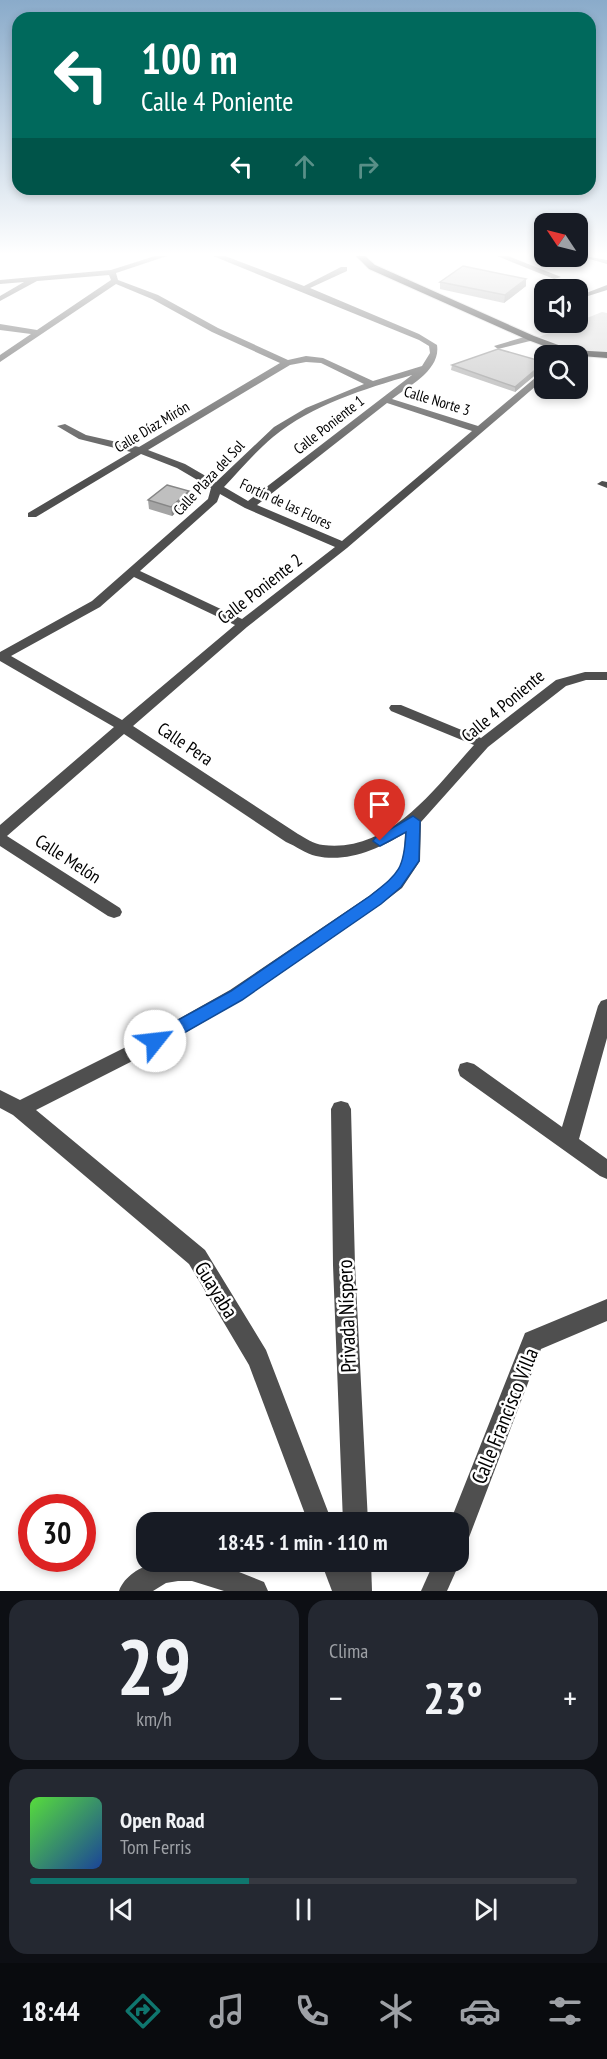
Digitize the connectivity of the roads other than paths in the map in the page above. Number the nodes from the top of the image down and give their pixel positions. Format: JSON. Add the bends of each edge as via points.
{"nodes":[{"id":1,"x":21,"y":330,"type":"edge"},
{"id":2,"x":42,"y":330,"type":"edge"},
{"id":3,"x":216,"y":330,"type":"edge"},
{"id":4,"x":401,"y":330,"type":"edge"},
{"id":5,"x":514,"y":330,"type":"edge"},
{"id":6,"x":38,"y":333,"type":"junction"},
{"id":7,"x":531,"y":338,"type":"junction"},
{"id":8,"x":548,"y":345,"type":"edge"},
{"id":9,"x":498,"y":346,"type":"dead end"},
{"id":10,"x":588,"y":354,"type":"edge"},
{"id":11,"x":607,"y":355,"type":"edge"},
{"id":12,"x":0,"y":359,"type":"edge"},
{"id":13,"x":287,"y":363,"type":"junction"},
{"id":14,"x":426,"y":368,"type":"junction"},
{"id":15,"x":534,"y":383,"type":"edge"},
{"id":16,"x":373,"y":384,"type":"junction"},
{"id":17,"x":386,"y":400,"type":"junction"},
{"id":18,"x":62,"y":426,"type":"dead end"},
{"id":19,"x":479,"y":430,"type":"junction"},
{"id":20,"x":142,"y":451,"type":"junction"},
{"id":21,"x":217,"y":488,"type":"junction"},
{"id":22,"x":249,"y":506,"type":"junction"},
{"id":23,"x":32,"y":515,"type":"dead end"},
{"id":24,"x":343,"y":546,"type":"junction"},
{"id":25,"x":134,"y":572,"type":"junction"},
{"id":26,"x":243,"y":624,"type":"junction"},
{"id":27,"x":1,"y":657,"type":"edge"},
{"id":28,"x":607,"y":676,"type":"edge"},
{"id":29,"x":396,"y":708,"type":"dead end"},
{"id":30,"x":123,"y":727,"type":"junction"},
{"id":31,"x":483,"y":744,"type":"junction"},
{"id":32,"x":413,"y":821,"type":"junction"},
{"id":33,"x":0,"y":833,"type":"edge"},
{"id":34,"x":0,"y":839,"type":"edge"},
{"id":35,"x":349,"y":851,"type":"joint"},
{"id":36,"x":114,"y":912,"type":"dead end"},
{"id":37,"x":607,"y":1006,"type":"edge"},
{"id":38,"x":467,"y":1070,"type":"dead end"},
{"id":39,"x":0,"y":1098,"type":"edge"},
{"id":40,"x":341,"y":1108,"type":"dead end"},
{"id":41,"x":20,"y":1109,"type":"junction"},
{"id":42,"x":568,"y":1142,"type":"junction"},
{"id":43,"x":607,"y":1170,"type":"edge"},
{"id":44,"x":607,"y":1310,"type":"edge"},
{"id":45,"x":316,"y":1512,"type":"edge"},
{"id":46,"x":356,"y":1512,"type":"edge"},
{"id":47,"x":466,"y":1512,"type":"edge"},
{"id":48,"x":338,"y":1572,"type":"edge"},
{"id":49,"x":358,"y":1572,"type":"edge"},
{"id":50,"x":443,"y":1572,"type":"edge"},
{"id":51,"x":132,"y":1591,"type":"edge"},
{"id":52,"x":255,"y":1591,"type":"edge"},
{"id":53,"x":345,"y":1591,"type":"edge"},
{"id":54,"x":359,"y":1591,"type":"edge"},
{"id":55,"x":434,"y":1591,"type":"edge"}],
"edges":[{"from":1,"to":6,"type":"street"},
{"from":2,"to":6,"type":"street"},
{"from":3,"to":13,"type":"street"},
{"from":4,"to":14,"type":"street","via":[[433,345],[434,353]]},
{"from":5,"to":7,"type":"main road"},
{"from":6,"to":12,"type":"street"},
{"from":7,"to":8,"type":"main road"},
{"from":7,"to":9,"type":"street"},
{"from":10,"to":11,"type":"main road"},
{"from":13,"to":16,"type":"street","via":[[323,361]]},
{"from":13,"to":20,"type":"street","name":"Calle Díaz Mirón"},
{"from":14,"to":16,"type":"street","name":"Calle Plaza del Sol"},
{"from":14,"to":17,"type":"street","name":"Calle Poniente 1"},
{"from":15,"to":19,"type":"street","name":"Calle Poniente 2"},
{"from":16,"to":21,"type":"street","name":"Calle Plaza del Sol","via":[[276,429]]},
{"from":17,"to":19,"type":"street","name":"Calle Norte 3"},
{"from":17,"to":22,"type":"street","name":"Calle Poniente 1"},
{"from":18,"to":20,"type":"street","name":"Fortín de las Flores","via":[[83,437]]},
{"from":19,"to":24,"type":"street","name":"Calle Poniente 2"},
{"from":20,"to":21,"type":"street","name":"Fortín de las Flores","via":[[181,466]]},
{"from":20,"to":23,"type":"street","name":"Calle Díaz Mirón"},
{"from":21,"to":22,"type":"street","name":"Fortín de las Flores"},
{"from":21,"to":25,"type":"street","name":"Calle Plaza del Sol","via":[[213,500]]},
{"from":22,"to":24,"type":"street","name":"Fortín de las Flores"},
{"from":24,"to":26,"type":"street","name":"Calle Poniente 2"},
{"from":25,"to":26,"type":"street"},
{"from":25,"to":27,"type":"street","name":"Calle Plaza del Sol","via":[[96,604]]},
{"from":26,"to":30,"type":"street","name":"Calle Poniente 2"},
{"from":27,"to":30,"type":"street","name":"Calle Pera"},
{"from":28,"to":31,"type":"street","name":"Calle 4 Poniente","via":[[561,682]]},
{"from":29,"to":31,"type":"street"},
{"from":30,"to":33,"type":"street","name":"Calle Poniente 2"},
{"from":30,"to":35,"type":"street","name":"Calle Pera","via":[[292,838],[318,851]]},
{"from":31,"to":32,"type":"street","name":"Calle 4 Poniente"},
{"from":32,"to":35,"type":"street","name":"Calle 4 Poniente","via":[[380,841]]},
{"from":32,"to":41,"type":"street","via":[[412,861],[396,884],[375,900],[236,995]]},
{"from":34,"to":36,"type":"street","name":"Calle Melón"},
{"from":37,"to":42,"type":"street"},
{"from":38,"to":42,"type":"street"},
{"from":39,"to":41,"type":"street","name":"Guayaba"},
{"from":40,"to":46,"type":"street","name":"Privada Níspero"},
{"from":41,"to":45,"type":"street","name":"Guayaba","via":[[197,1257],[258,1358]]},
{"from":42,"to":43,"type":"street"},
{"from":44,"to":47,"type":"street","name":"Calle Francisco Villa","via":[[533,1341]]},
{"from":48,"to":53,"type":"street"},
{"from":49,"to":54,"type":"street"},
{"from":50,"to":55,"type":"street"},
{"from":51,"to":52,"type":"street","via":[[153,1575],[193,1567]]}]}
